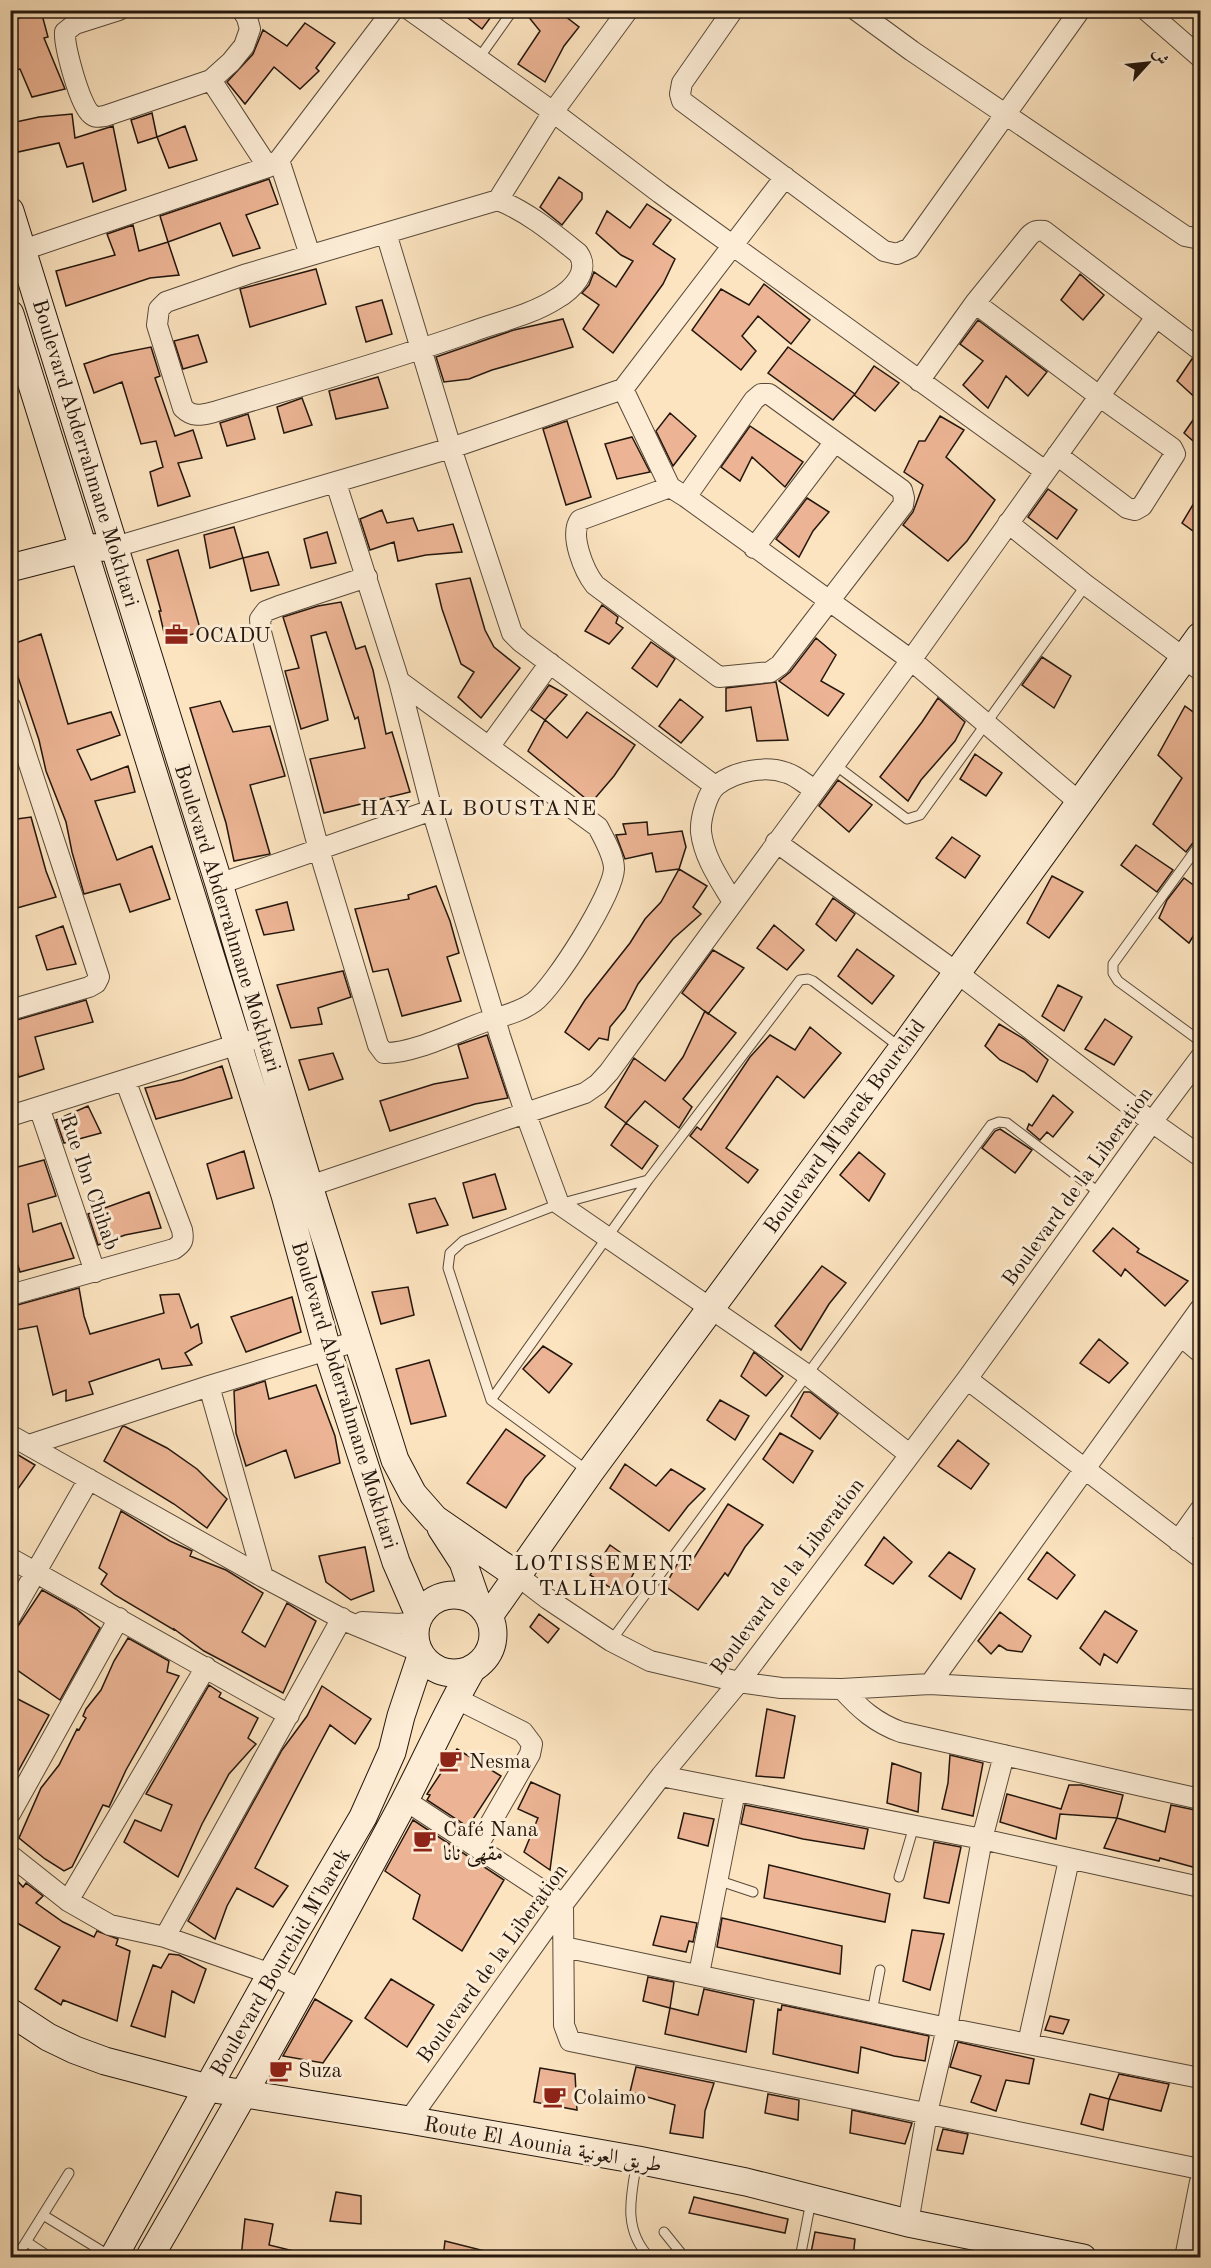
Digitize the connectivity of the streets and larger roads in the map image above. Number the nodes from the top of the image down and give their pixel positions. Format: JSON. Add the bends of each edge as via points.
{"nodes":[{"id":1,"x":119,"y":10,"type":"edge"},
{"id":2,"x":242,"y":10,"type":"edge"},
{"id":3,"x":393,"y":10,"type":"edge"},
{"id":4,"x":410,"y":10,"type":"edge"},
{"id":5,"x":628,"y":10,"type":"edge"},
{"id":6,"x":733,"y":10,"type":"edge"},
{"id":7,"x":856,"y":10,"type":"edge"},
{"id":8,"x":1080,"y":10,"type":"edge"},
{"id":9,"x":1146,"y":10,"type":"edge"},
{"id":10,"x":1200,"y":57,"type":"edge"},
{"id":11,"x":211,"y":80,"type":"junction"},
{"id":12,"x":553,"y":112,"type":"junction"},
{"id":13,"x":1006,"y":115,"type":"junction"},
{"id":14,"x":274,"y":163,"type":"junction"},
{"id":15,"x":785,"y":177,"type":"junction"},
{"id":16,"x":498,"y":200,"type":"junction"},
{"id":17,"x":10,"y":211,"type":"edge"},
{"id":18,"x":386,"y":233,"type":"junction"},
{"id":19,"x":1200,"y":239,"type":"edge"},
{"id":20,"x":734,"y":246,"type":"junction"},
{"id":21,"x":23,"y":250,"type":"junction"},
{"id":22,"x":310,"y":255,"type":"junction"},
{"id":23,"x":975,"y":303,"type":"junction"},
{"id":24,"x":10,"y":314,"type":"edge"},
{"id":25,"x":1156,"y":317,"type":"junction"},
{"id":26,"x":420,"y":350,"type":"junction"},
{"id":27,"x":1200,"y":350,"type":"edge"},
{"id":28,"x":920,"y":381,"type":"junction"},
{"id":29,"x":623,"y":388,"type":"junction"},
{"id":30,"x":1099,"y":396,"type":"junction"},
{"id":31,"x":834,"y":443,"type":"junction"},
{"id":32,"x":451,"y":448,"type":"junction"},
{"id":33,"x":1057,"y":454,"type":"junction"},
{"id":34,"x":1046,"y":471,"type":"junction"},
{"id":35,"x":336,"y":483,"type":"junction"},
{"id":36,"x":678,"y":492,"type":"junction"},
{"id":37,"x":1008,"y":524,"type":"junction"},
{"id":38,"x":115,"y":546,"type":"junction"},
{"id":39,"x":754,"y":548,"type":"junction"},
{"id":40,"x":84,"y":549,"type":"junction"},
{"id":41,"x":10,"y":568,"type":"edge"},
{"id":42,"x":367,"y":577,"type":"junction"},
{"id":43,"x":828,"y":601,"type":"junction"},
{"id":44,"x":1200,"y":636,"type":"edge"},
{"id":45,"x":911,"y":660,"type":"junction"},
{"id":46,"x":550,"y":663,"type":"junction"},
{"id":47,"x":1192,"y":664,"type":"edge"},
{"id":48,"x":399,"y":681,"type":"junction"},
{"id":49,"x":10,"y":706,"type":"edge"},
{"id":50,"x":489,"y":747,"type":"junction"},
{"id":51,"x":715,"y":786,"type":"junction"},
{"id":52,"x":814,"y":790,"type":"junction"},
{"id":53,"x":1080,"y":802,"type":"junction"},
{"id":54,"x":432,"y":810,"type":"junction"},
{"id":55,"x":776,"y":842,"type":"junction"},
{"id":56,"x":319,"y":850,"type":"junction"},
{"id":57,"x":219,"y":884,"type":"junction"},
{"id":58,"x":733,"y":902,"type":"junction"},
{"id":59,"x":956,"y":972,"type":"junction"},
{"id":60,"x":10,"y":1010,"type":"edge"},
{"id":61,"x":496,"y":1018,"type":"junction"},
{"id":62,"x":264,"y":1037,"type":"junction"},
{"id":63,"x":237,"y":1044,"type":"junction"},
{"id":64,"x":1200,"y":1058,"type":"edge"},
{"id":65,"x":125,"y":1080,"type":"junction"},
{"id":66,"x":39,"y":1107,"type":"junction"},
{"id":67,"x":525,"y":1112,"type":"junction"},
{"id":68,"x":10,"y":1116,"type":"edge"},
{"id":69,"x":1152,"y":1122,"type":"junction"},
{"id":70,"x":1200,"y":1156,"type":"edge"},
{"id":71,"x":297,"y":1191,"type":"junction"},
{"id":72,"x":95,"y":1272,"type":"junction"},
{"id":73,"x":11,"y":1292,"type":"edge"},
{"id":74,"x":710,"y":1308,"type":"junction"},
{"id":75,"x":1200,"y":1309,"type":"edge"},
{"id":76,"x":1180,"y":1336,"type":"junction"},
{"id":77,"x":357,"y":1341,"type":"junction"},
{"id":78,"x":327,"y":1349,"type":"junction"},
{"id":79,"x":1200,"y":1352,"type":"edge"},
{"id":80,"x":967,"y":1379,"type":"junction"},
{"id":81,"x":209,"y":1386,"type":"junction"},
{"id":82,"x":10,"y":1435,"type":"edge"},
{"id":83,"x":29,"y":1445,"type":"junction"},
{"id":84,"x":909,"y":1454,"type":"junction"},
{"id":85,"x":1084,"y":1468,"type":"junction"},
{"id":86,"x":89,"y":1479,"type":"junction"},
{"id":87,"x":1200,"y":1510,"type":"edge"},
{"id":88,"x":435,"y":1519,"type":"junction"},
{"id":89,"x":1178,"y":1541,"type":"junction"},
{"id":90,"x":1200,"y":1557,"type":"edge"},
{"id":91,"x":10,"y":1558,"type":"edge"},
{"id":92,"x":36,"y":1572,"type":"junction"},
{"id":93,"x":518,"y":1576,"type":"junction"},
{"id":94,"x":263,"y":1577,"type":"junction"},
{"id":95,"x":483,"y":1609,"type":"junction"},
{"id":96,"x":10,"y":1617,"type":"edge"},
{"id":97,"x":119,"y":1618,"type":"junction"},
{"id":98,"x":418,"y":1619,"type":"junction"},
{"id":99,"x":345,"y":1620,"type":"junction"},
{"id":100,"x":420,"y":1653,"type":"junction"},
{"id":101,"x":207,"y":1667,"type":"junction"},
{"id":102,"x":472,"y":1669,"type":"junction"},
{"id":103,"x":739,"y":1682,"type":"junction"},
{"id":104,"x":930,"y":1684,"type":"junction"},
{"id":105,"x":842,"y":1689,"type":"junction"},
{"id":106,"x":455,"y":1698,"type":"junction"},
{"id":107,"x":1200,"y":1700,"type":"edge"},
{"id":108,"x":289,"y":1715,"type":"junction"},
{"id":109,"x":1004,"y":1755,"type":"junction"},
{"id":110,"x":660,"y":1776,"type":"junction"},
{"id":111,"x":735,"y":1791,"type":"junction"},
{"id":112,"x":1200,"y":1799,"type":"edge"},
{"id":113,"x":405,"y":1800,"type":"junction"},
{"id":114,"x":10,"y":1814,"type":"edge"},
{"id":115,"x":363,"y":1817,"type":"junction"},
{"id":116,"x":389,"y":1830,"type":"junction"},
{"id":117,"x":982,"y":1839,"type":"junction"},
{"id":118,"x":477,"y":1847,"type":"junction"},
{"id":119,"x":10,"y":1855,"type":"edge"},
{"id":120,"x":1069,"y":1860,"type":"junction"},
{"id":121,"x":1200,"y":1887,"type":"edge"},
{"id":122,"x":68,"y":1901,"type":"junction"},
{"id":123,"x":563,"y":1904,"type":"junction"},
{"id":124,"x":165,"y":1937,"type":"junction"},
{"id":125,"x":564,"y":1947,"type":"junction"},
{"id":126,"x":271,"y":1974,"type":"junction"},
{"id":127,"x":699,"y":1974,"type":"junction"},
{"id":128,"x":301,"y":1990,"type":"junction"},
{"id":129,"x":10,"y":2012,"type":"edge"},
{"id":130,"x":947,"y":2028,"type":"junction"},
{"id":131,"x":1028,"y":2043,"type":"junction"},
{"id":132,"x":1200,"y":2078,"type":"edge"},
{"id":133,"x":208,"y":2088,"type":"junction"},
{"id":134,"x":245,"y":2093,"type":"junction"},
{"id":135,"x":927,"y":2113,"type":"junction"},
{"id":136,"x":409,"y":2120,"type":"junction"},
{"id":137,"x":1200,"y":2169,"type":"edge"},
{"id":138,"x":1200,"y":2182,"type":"edge"},
{"id":139,"x":908,"y":2223,"type":"junction"},
{"id":140,"x":113,"y":2258,"type":"edge"},
{"id":141,"x":150,"y":2258,"type":"edge"},
{"id":142,"x":1083,"y":2258,"type":"edge"},
{"id":143,"x":1185,"y":2258,"type":"edge"}],
"edges":[{"from":1,"to":11,"type":"street","via":[[75,24],[65,32],[72,69],[89,113],[105,116]]},
{"from":2,"to":11,"type":"street","via":[[250,29],[244,46]]},
{"from":3,"to":14,"type":"street"},
{"from":4,"to":12,"type":"street"},
{"from":5,"to":12,"type":"street"},
{"from":6,"to":15,"type":"street","via":[[682,83],[682,101]]},
{"from":7,"to":13,"type":"street"},
{"from":8,"to":13,"type":"street"},
{"from":9,"to":10,"type":"street"},
{"from":11,"to":14,"type":"street"},
{"from":12,"to":16,"type":"street"},
{"from":12,"to":20,"type":"street"},
{"from":13,"to":15,"type":"street","via":[[910,248],[897,254],[884,251]]},
{"from":13,"to":19,"type":"street","via":[[1185,236]]},
{"from":14,"to":21,"type":"street"},
{"from":14,"to":22,"type":"street"},
{"from":15,"to":20,"type":"street"},
{"from":16,"to":18,"type":"street"},
{"from":16,"to":26,"type":"street","via":[[530,217],[578,253],[583,260],[582,273],[566,292],[546,304]]},
{"from":17,"to":21,"type":"main road","name":"Boulevard Abderrahmane Mokhtari"},
{"from":18,"to":22,"type":"street"},
{"from":18,"to":26,"type":"street"},
{"from":20,"to":28,"type":"street"},
{"from":20,"to":29,"type":"street"},
{"from":21,"to":38,"type":"main road","name":"Boulevard Abderrahmane Mokhtari"},
{"from":22,"to":26,"type":"street","via":[[170,299],[161,306],[157,326],[183,408],[197,416],[214,412]]},
{"from":23,"to":25,"type":"street","via":[[1029,236],[1040,230]]},
{"from":23,"to":28,"type":"street"},
{"from":23,"to":30,"type":"street"},
{"from":24,"to":40,"type":"main road","name":"Boulevard Abderrahmane Mokhtari"},
{"from":25,"to":27,"type":"street"},
{"from":25,"to":30,"type":"street"},
{"from":26,"to":32,"type":"street"},
{"from":28,"to":34,"type":"street"},
{"from":29,"to":32,"type":"street"},
{"from":29,"to":36,"type":"street"},
{"from":30,"to":33,"type":"street"},
{"from":30,"to":33,"type":"street","via":[[1174,451],[1174,457],[1142,506],[1135,510],[1127,508]]},
{"from":31,"to":36,"type":"street","via":[[769,394],[761,394]]},
{"from":31,"to":39,"type":"street"},
{"from":31,"to":43,"type":"street","via":[[902,490],[904,498],[903,505]]},
{"from":32,"to":35,"type":"street"},
{"from":32,"to":46,"type":"street","via":[[512,633]]},
{"from":33,"to":34,"type":"street"},
{"from":34,"to":37,"type":"street"},
{"from":35,"to":38,"type":"street"},
{"from":35,"to":42,"type":"street"},
{"from":36,"to":39,"type":"street"},
{"from":36,"to":43,"type":"street","via":[[580,520],[575,534],[585,570],[595,585],[713,674],[725,677],[771,672]]},
{"from":37,"to":45,"type":"street"},
{"from":37,"to":47,"type":"street"},
{"from":38,"to":40,"type":"main road"},
{"from":38,"to":57,"type":"main road","name":"Boulevard Abderrahmane Mokhtari"},
{"from":39,"to":43,"type":"street"},
{"from":40,"to":41,"type":"main road"},
{"from":40,"to":63,"type":"main road","name":"Boulevard Abderrahmane Mokhtari"},
{"from":42,"to":48,"type":"street"},
{"from":42,"to":56,"type":"street","via":[[266,611],[260,619]]},
{"from":43,"to":45,"type":"street"},
{"from":44,"to":47,"type":"main road","name":"Boulevard M'barek Bourchid"},
{"from":45,"to":52,"type":"street"},
{"from":45,"to":53,"type":"street"},
{"from":46,"to":50,"type":"street"},
{"from":46,"to":51,"type":"street"},
{"from":47,"to":53,"type":"main road","name":"Boulevard M'barek Bourchid"},
{"from":48,"to":50,"type":"street"},
{"from":48,"to":54,"type":"street"},
{"from":49,"to":60,"type":"street","via":[[99,977],[89,987]]},
{"from":50,"to":61,"type":"street","via":[[597,826],[614,869],[608,891],[557,977],[522,1011]]},
{"from":51,"to":52,"type":"street","via":[[741,772],[765,769],[788,773]]},
{"from":51,"to":58,"type":"street","via":[[704,807],[700,829],[704,848]]},
{"from":52,"to":55,"type":"street"},
{"from":53,"to":59,"type":"main road","name":"Boulevard M'barek Bourchid"},
{"from":54,"to":56,"type":"street"},
{"from":54,"to":61,"type":"street"},
{"from":55,"to":58,"type":"street"},
{"from":55,"to":59,"type":"street"},
{"from":56,"to":57,"type":"street"},
{"from":56,"to":61,"type":"street","via":[[378,1045],[384,1053],[406,1050]]},
{"from":57,"to":62,"type":"main road","name":"Boulevard Abderrahmane Mokhtari"},
{"from":58,"to":67,"type":"street","via":[[598,1084],[585,1093]]},
{"from":59,"to":69,"type":"street"},
{"from":59,"to":74,"type":"main road","name":"Boulevard M'barek Bourchid"},
{"from":61,"to":67,"type":"street"},
{"from":62,"to":63,"type":"street"},
{"from":62,"to":71,"type":"main road","name":"Boulevard Abderrahmane Mokhtari"},
{"from":63,"to":65,"type":"street"},
{"from":63,"to":71,"type":"main road","name":"Boulevard Abderrahmane Mokhtari"},
{"from":64,"to":69,"type":"street","name":"Boulevard de la Liberation"},
{"from":65,"to":66,"type":"street"},
{"from":65,"to":72,"type":"street","via":[[183,1239],[174,1249]]},
{"from":66,"to":68,"type":"street"},
{"from":66,"to":72,"type":"street","name":"Rue Ibn Chihab"},
{"from":67,"to":71,"type":"street"},
{"from":67,"to":74,"type":"street","via":[[560,1204]]},
{"from":69,"to":70,"type":"street"},
{"from":69,"to":80,"type":"street","name":"Boulevard de la Liberation"},
{"from":71,"to":77,"type":"main road","name":"Boulevard Abderrahmane Mokhtari"},
{"from":71,"to":78,"type":"main road","name":"Boulevard Abderrahmane Mokhtari"},
{"from":72,"to":73,"type":"street"},
{"from":74,"to":84,"type":"street","via":[[808,1376]]},
{"from":74,"to":93,"type":"main road","name":"Boulevard M'barek Bourchid"},
{"from":75,"to":76,"type":"street"},
{"from":76,"to":79,"type":"street"},
{"from":76,"to":85,"type":"street"},
{"from":77,"to":78,"type":"street"},
{"from":77,"to":88,"type":"main road","name":"Boulevard Abderrahmane Mokhtari","via":[[394,1460],[412,1494]]},
{"from":78,"to":81,"type":"street"},
{"from":78,"to":98,"type":"main road","name":"Boulevard Abderrahmane Mokhtari"},
{"from":80,"to":84,"type":"street","name":"Boulevard de la Liberation"},
{"from":80,"to":85,"type":"street"},
{"from":81,"to":83,"type":"street"},
{"from":81,"to":94,"type":"street"},
{"from":82,"to":83,"type":"street"},
{"from":83,"to":86,"type":"street"},
{"from":84,"to":103,"type":"street","name":"Boulevard de la Liberation"},
{"from":85,"to":89,"type":"street"},
{"from":85,"to":104,"type":"street"},
{"from":86,"to":92,"type":"street"},
{"from":86,"to":94,"type":"street"},
{"from":87,"to":89,"type":"street"},
{"from":88,"to":93,"type":"main road","name":"Boulevard Abderrahmane Mokhtari"},
{"from":88,"to":95,"type":"main road","via":[[463,1562]]},
{"from":89,"to":90,"type":"street"},
{"from":91,"to":92,"type":"street"},
{"from":92,"to":96,"type":"street"},
{"from":92,"to":97,"type":"street"},
{"from":93,"to":95,"type":"main road","name":"Boulevard M'barek Bourchid"},
{"from":93,"to":103,"type":"street","via":[[611,1641],[650,1661]]},
{"from":94,"to":99,"type":"street"},
{"from":95,"to":98,"type":"main road","via":[[456,1595],[445,1596],[435,1600]]},
{"from":95,"to":102,"type":"main road","via":[[493,1636],[487,1655]]},
{"from":97,"to":101,"type":"street"},
{"from":97,"to":114,"type":"street"},
{"from":98,"to":99,"type":"street","via":[[399,1624]]},
{"from":98,"to":100,"type":"main road","via":[[415,1637]]},
{"from":99,"to":100,"type":"street"},
{"from":99,"to":108,"type":"street"},
{"from":100,"to":102,"type":"main road","via":[[438,1670],[450,1673]]},
{"from":100,"to":115,"type":"main road","name":"Boulevard Bourchid M'barek","via":[[392,1752]]},
{"from":101,"to":108,"type":"street"},
{"from":101,"to":122,"type":"street"},
{"from":102,"to":106,"type":"main road","name":"Boulevard Bourchid M'barek"},
{"from":103,"to":105,"type":"street","via":[[781,1688]]},
{"from":103,"to":110,"type":"street","name":"Boulevard de la Liberation"},
{"from":104,"to":105,"type":"street"},
{"from":104,"to":107,"type":"street"},
{"from":105,"to":109,"type":"street","via":[[883,1725]]},
{"from":106,"to":113,"type":"main road","name":"Boulevard Bourchid M'barek"},
{"from":106,"to":118,"type":"street","via":[[524,1732],[532,1744]]},
{"from":108,"to":124,"type":"street"},
{"from":109,"to":112,"type":"street"},
{"from":109,"to":117,"type":"street"},
{"from":110,"to":111,"type":"street"},
{"from":110,"to":123,"type":"street","name":"Boulevard de la Liberation"},
{"from":111,"to":117,"type":"street"},
{"from":111,"to":127,"type":"street"},
{"from":113,"to":116,"type":"main road","name":"Boulevard Bourchid M'barek"},
{"from":113,"to":118,"type":"street"},
{"from":115,"to":116,"type":"main road"},
{"from":115,"to":126,"type":"main road","name":"Boulevard Bourchid M'barek"},
{"from":116,"to":128,"type":"main road","name":"Boulevard Bourchid M'barek"},
{"from":117,"to":120,"type":"street"},
{"from":117,"to":130,"type":"street"},
{"from":118,"to":123,"type":"street"},
{"from":119,"to":122,"type":"street"},
{"from":120,"to":121,"type":"street"},
{"from":120,"to":131,"type":"street"},
{"from":122,"to":124,"type":"street","via":[[110,1925]]},
{"from":123,"to":125,"type":"street"},
{"from":123,"to":136,"type":"street","name":"Boulevard de la Liberation"},
{"from":124,"to":126,"type":"street"},
{"from":125,"to":127,"type":"street"},
{"from":125,"to":135,"type":"street","via":[[564,2025],[570,2041]]},
{"from":126,"to":128,"type":"street"},
{"from":126,"to":133,"type":"main road","name":"Boulevard Bourchid M'barek"},
{"from":127,"to":130,"type":"street"},
{"from":128,"to":134,"type":"main road","name":"Boulevard Bourchid M'barek"},
{"from":129,"to":133,"type":"main road","name":"Route El Aounia طريق العونية","via":[[75,2050]]},
{"from":130,"to":131,"type":"street"},
{"from":130,"to":135,"type":"street"},
{"from":131,"to":132,"type":"street"},
{"from":133,"to":134,"type":"main road","name":"Route El Aounia طريق العونية"},
{"from":133,"to":140,"type":"main road","name":"Boulevard Bourchid M'barek"},
{"from":134,"to":136,"type":"main road","name":"Route El Aounia طريق العونية"},
{"from":134,"to":141,"type":"main road","name":"Boulevard Bourchid M'barek"},
{"from":135,"to":137,"type":"street"},
{"from":135,"to":139,"type":"street"},
{"from":136,"to":139,"type":"main road","name":"Route El Aounia طريق العونية","via":[[746,2182]]},
{"from":138,"to":143,"type":"street"},
{"from":139,"to":142,"type":"main road","name":"Route El Aounia طريق العونية"}]}
